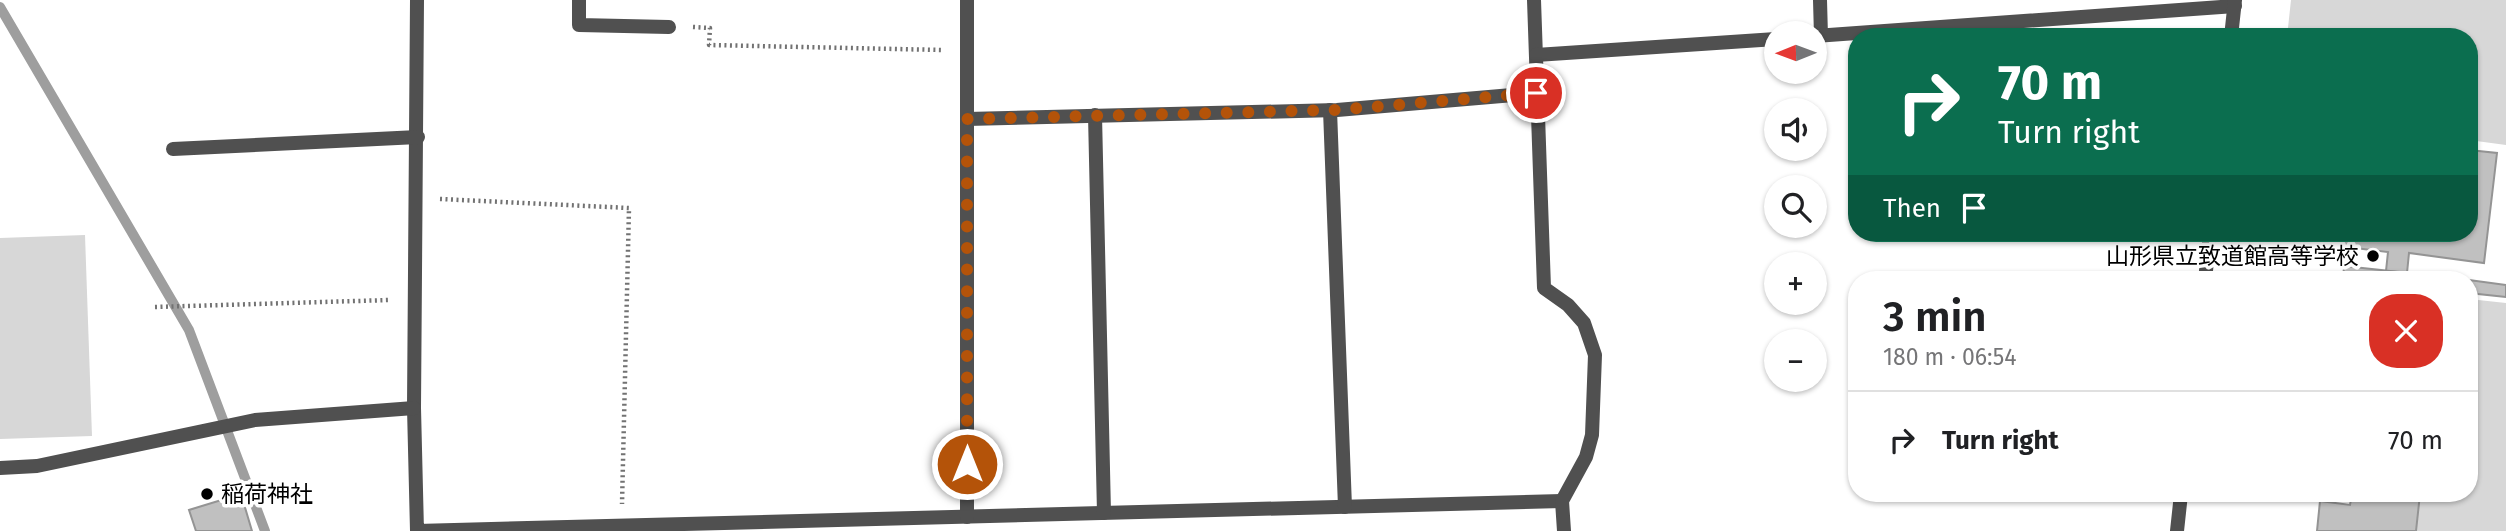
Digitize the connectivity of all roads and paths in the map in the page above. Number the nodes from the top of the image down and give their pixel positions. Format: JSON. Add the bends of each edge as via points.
{"nodes":[{"id":1,"x":417,"y":0,"type":"edge"},
{"id":2,"x":579,"y":0,"type":"edge"},
{"id":3,"x":967,"y":0,"type":"edge"},
{"id":4,"x":1534,"y":0,"type":"edge"},
{"id":5,"x":1820,"y":0,"type":"edge"},
{"id":6,"x":2235,"y":3,"type":"edge"},
{"id":7,"x":1819,"y":21,"type":"edge"},
{"id":8,"x":669,"y":27,"type":"joint"},
{"id":9,"x":1919,"y":28,"type":"edge"},
{"id":10,"x":2232,"y":28,"type":"edge"},
{"id":11,"x":1848,"y":34,"type":"edge"},
{"id":12,"x":1827,"y":35,"type":"edge"},
{"id":13,"x":1764,"y":40,"type":"edge"},
{"id":14,"x":967,"y":50,"type":"junction"},
{"id":15,"x":1536,"y":55,"type":"junction"},
{"id":16,"x":1536,"y":93,"type":"junction"},
{"id":17,"x":1330,"y":110,"type":"junction"},
{"id":18,"x":1095,"y":116,"type":"junction"},
{"id":19,"x":967,"y":119,"type":"junction"},
{"id":20,"x":418,"y":137,"type":"junction"},
{"id":21,"x":173,"y":149,"type":"dead end"},
{"id":22,"x":418,"y":198,"type":"junction"},
{"id":23,"x":2209,"y":242,"type":"edge"},
{"id":24,"x":2206,"y":271,"type":"edge"},
{"id":25,"x":415,"y":299,"type":"junction"},
{"id":26,"x":155,"y":307,"type":"dead end"},
{"id":27,"x":414,"y":408,"type":"junction"},
{"id":28,"x":0,"y":468,"type":"edge"},
{"id":29,"x":1562,"y":502,"type":"junction"},
{"id":30,"x":2180,"y":502,"type":"edge"},
{"id":31,"x":1346,"y":507,"type":"junction"},
{"id":32,"x":1104,"y":513,"type":"junction"},
{"id":33,"x":967,"y":517,"type":"junction"},
{"id":34,"x":622,"y":526,"type":"junction"},
{"id":35,"x":1564,"y":531,"type":"edge"},
{"id":36,"x":2177,"y":531,"type":"edge"}],
"edges":[{"from":1,"to":20,"type":"street"},
{"from":2,"to":8,"type":"street","via":[[579,25]]},
{"from":3,"to":14,"type":"street"},
{"from":4,"to":15,"type":"street"},
{"from":5,"to":7,"type":"street"},
{"from":6,"to":9,"type":"street"},
{"from":6,"to":10,"type":"street"},
{"from":8,"to":14,"type":"path","via":[[710,28],[709,45]]},
{"from":11,"to":12,"type":"street"},
{"from":13,"to":15,"type":"street"},
{"from":14,"to":19,"type":"street"},
{"from":15,"to":16,"type":"street"},
{"from":16,"to":17,"type":"street"},
{"from":16,"to":29,"type":"street","via":[[1544,288],[1584,323],[1595,355],[1592,435],[1586,457]]},
{"from":17,"to":18,"type":"street"},
{"from":17,"to":31,"type":"street"},
{"from":18,"to":19,"type":"street"},
{"from":18,"to":32,"type":"street"},
{"from":19,"to":33,"type":"street"},
{"from":20,"to":21,"type":"street"},
{"from":20,"to":22,"type":"street"},
{"from":22,"to":25,"type":"street"},
{"from":22,"to":34,"type":"path","via":[[629,208]]},
{"from":23,"to":24,"type":"street"},
{"from":25,"to":26,"type":"path"},
{"from":25,"to":27,"type":"street"},
{"from":27,"to":28,"type":"street","via":[[254,420],[37,466]]},
{"from":27,"to":34,"type":"street","via":[[417,531]]},
{"from":29,"to":31,"type":"street"},
{"from":29,"to":35,"type":"street"},
{"from":30,"to":36,"type":"street"},
{"from":31,"to":32,"type":"street"},
{"from":32,"to":33,"type":"street"},
{"from":33,"to":34,"type":"street"}]}
